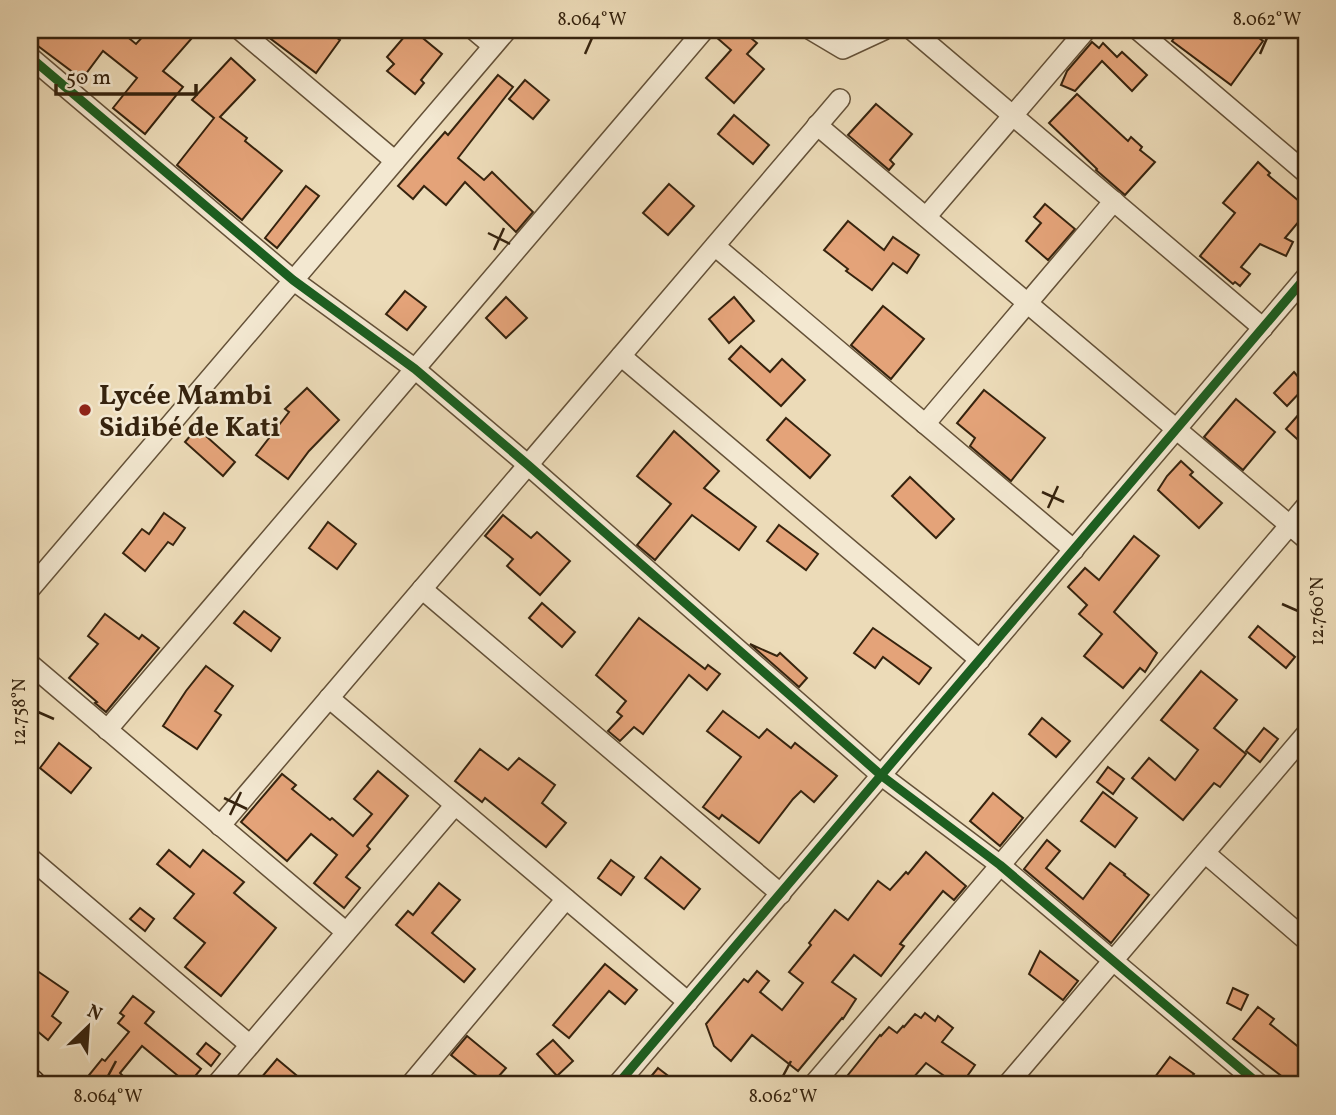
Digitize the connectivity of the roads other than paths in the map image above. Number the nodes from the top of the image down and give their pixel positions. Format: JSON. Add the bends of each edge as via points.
{"nodes":[{"id":1,"x":240,"y":30,"type":"edge"},
{"id":2,"x":474,"y":30,"type":"edge"},
{"id":3,"x":507,"y":30,"type":"edge"},
{"id":4,"x":704,"y":30,"type":"edge"},
{"id":5,"x":811,"y":30,"type":"edge"},
{"id":6,"x":884,"y":30,"type":"edge"},
{"id":7,"x":912,"y":30,"type":"edge"},
{"id":8,"x":1086,"y":30,"type":"edge"},
{"id":9,"x":1138,"y":30,"type":"edge"},
{"id":10,"x":493,"y":46,"type":"junction"},
{"id":11,"x":30,"y":57,"type":"edge"},
{"id":12,"x":840,"y":99,"type":"dead end"},
{"id":13,"x":1013,"y":115,"type":"junction"},
{"id":14,"x":817,"y":125,"type":"junction"},
{"id":15,"x":395,"y":161,"type":"junction"},
{"id":16,"x":1306,"y":173,"type":"edge"},
{"id":17,"x":1114,"y":201,"type":"junction"},
{"id":18,"x":926,"y":217,"type":"junction"},
{"id":19,"x":715,"y":246,"type":"junction"},
{"id":20,"x":1306,"y":277,"type":"edge"},
{"id":21,"x":294,"y":279,"type":"junction"},
{"id":22,"x":1027,"y":303,"type":"junction"},
{"id":23,"x":1263,"y":328,"type":"junction"},
{"id":24,"x":621,"y":356,"type":"junction"},
{"id":25,"x":415,"y":369,"type":"junction"},
{"id":26,"x":925,"y":424,"type":"junction"},
{"id":27,"x":1177,"y":429,"type":"junction"},
{"id":28,"x":528,"y":465,"type":"junction"},
{"id":29,"x":1306,"y":506,"type":"edge"},
{"id":30,"x":1290,"y":525,"type":"junction"},
{"id":31,"x":1306,"y":539,"type":"edge"},
{"id":32,"x":1074,"y":550,"type":"junction"},
{"id":33,"x":30,"y":589,"type":"edge"},
{"id":34,"x":422,"y":589,"type":"junction"},
{"id":35,"x":980,"y":660,"type":"junction"},
{"id":36,"x":30,"y":664,"type":"edge"},
{"id":37,"x":329,"y":698,"type":"junction"},
{"id":38,"x":107,"y":730,"type":"junction"},
{"id":39,"x":1304,"y":742,"type":"edge"},
{"id":40,"x":882,"y":776,"type":"junction"},
{"id":41,"x":455,"y":805,"type":"junction"},
{"id":42,"x":220,"y":826,"type":"junction"},
{"id":43,"x":1205,"y":853,"type":"junction"},
{"id":44,"x":30,"y":858,"type":"edge"},
{"id":45,"x":1000,"y":865,"type":"junction"},
{"id":46,"x":781,"y":894,"type":"junction"},
{"id":47,"x":566,"y":899,"type":"junction"},
{"id":48,"x":346,"y":932,"type":"junction"},
{"id":49,"x":1306,"y":940,"type":"edge"},
{"id":50,"x":1113,"y":961,"type":"junction"},
{"id":51,"x":688,"y":1002,"type":"junction"},
{"id":52,"x":250,"y":1045,"type":"junction"},
{"id":53,"x":1010,"y":1084,"type":"edge"},
{"id":54,"x":216,"y":1085,"type":"edge"},
{"id":55,"x":410,"y":1085,"type":"edge"},
{"id":56,"x":617,"y":1085,"type":"edge"},
{"id":57,"x":813,"y":1085,"type":"edge"},
{"id":58,"x":1260,"y":1085,"type":"edge"}],
"edges":[{"from":1,"to":15,"type":"street"},
{"from":2,"to":10,"type":"street"},
{"from":3,"to":10,"type":"street"},
{"from":4,"to":25,"type":"street"},
{"from":5,"to":6,"type":"street","via":[[843,49]]},
{"from":7,"to":13,"type":"street"},
{"from":8,"to":13,"type":"street"},
{"from":9,"to":16,"type":"street"},
{"from":10,"to":15,"type":"street"},
{"from":11,"to":21,"type":"street"},
{"from":12,"to":14,"type":"street"},
{"from":13,"to":17,"type":"street"},
{"from":13,"to":18,"type":"street"},
{"from":14,"to":18,"type":"street"},
{"from":14,"to":19,"type":"street"},
{"from":15,"to":21,"type":"street"},
{"from":17,"to":22,"type":"street"},
{"from":17,"to":23,"type":"street"},
{"from":18,"to":22,"type":"street"},
{"from":19,"to":24,"type":"street"},
{"from":19,"to":26,"type":"street"},
{"from":20,"to":23,"type":"street"},
{"from":21,"to":25,"type":"street"},
{"from":21,"to":33,"type":"street"},
{"from":22,"to":26,"type":"street"},
{"from":22,"to":27,"type":"street"},
{"from":23,"to":27,"type":"street"},
{"from":24,"to":28,"type":"street"},
{"from":24,"to":35,"type":"street"},
{"from":25,"to":28,"type":"street"},
{"from":25,"to":38,"type":"street"},
{"from":26,"to":32,"type":"street"},
{"from":27,"to":30,"type":"street"},
{"from":27,"to":32,"type":"street"},
{"from":28,"to":34,"type":"street"},
{"from":28,"to":40,"type":"street"},
{"from":29,"to":30,"type":"street"},
{"from":30,"to":31,"type":"street"},
{"from":30,"to":45,"type":"street"},
{"from":32,"to":35,"type":"street"},
{"from":34,"to":37,"type":"street"},
{"from":34,"to":46,"type":"street"},
{"from":35,"to":40,"type":"street"},
{"from":36,"to":38,"type":"street"},
{"from":37,"to":41,"type":"street"},
{"from":37,"to":42,"type":"street"},
{"from":38,"to":42,"type":"street"},
{"from":39,"to":43,"type":"street"},
{"from":40,"to":45,"type":"street"},
{"from":40,"to":46,"type":"street"},
{"from":41,"to":47,"type":"street"},
{"from":41,"to":48,"type":"street"},
{"from":42,"to":48,"type":"street"},
{"from":43,"to":49,"type":"street"},
{"from":43,"to":50,"type":"street"},
{"from":44,"to":52,"type":"street"},
{"from":45,"to":50,"type":"street"},
{"from":45,"to":57,"type":"street"},
{"from":46,"to":51,"type":"street"},
{"from":47,"to":51,"type":"street"},
{"from":47,"to":55,"type":"street"},
{"from":48,"to":52,"type":"street"},
{"from":50,"to":53,"type":"street"},
{"from":50,"to":58,"type":"street"},
{"from":51,"to":56,"type":"street"},
{"from":52,"to":54,"type":"street"}]}
